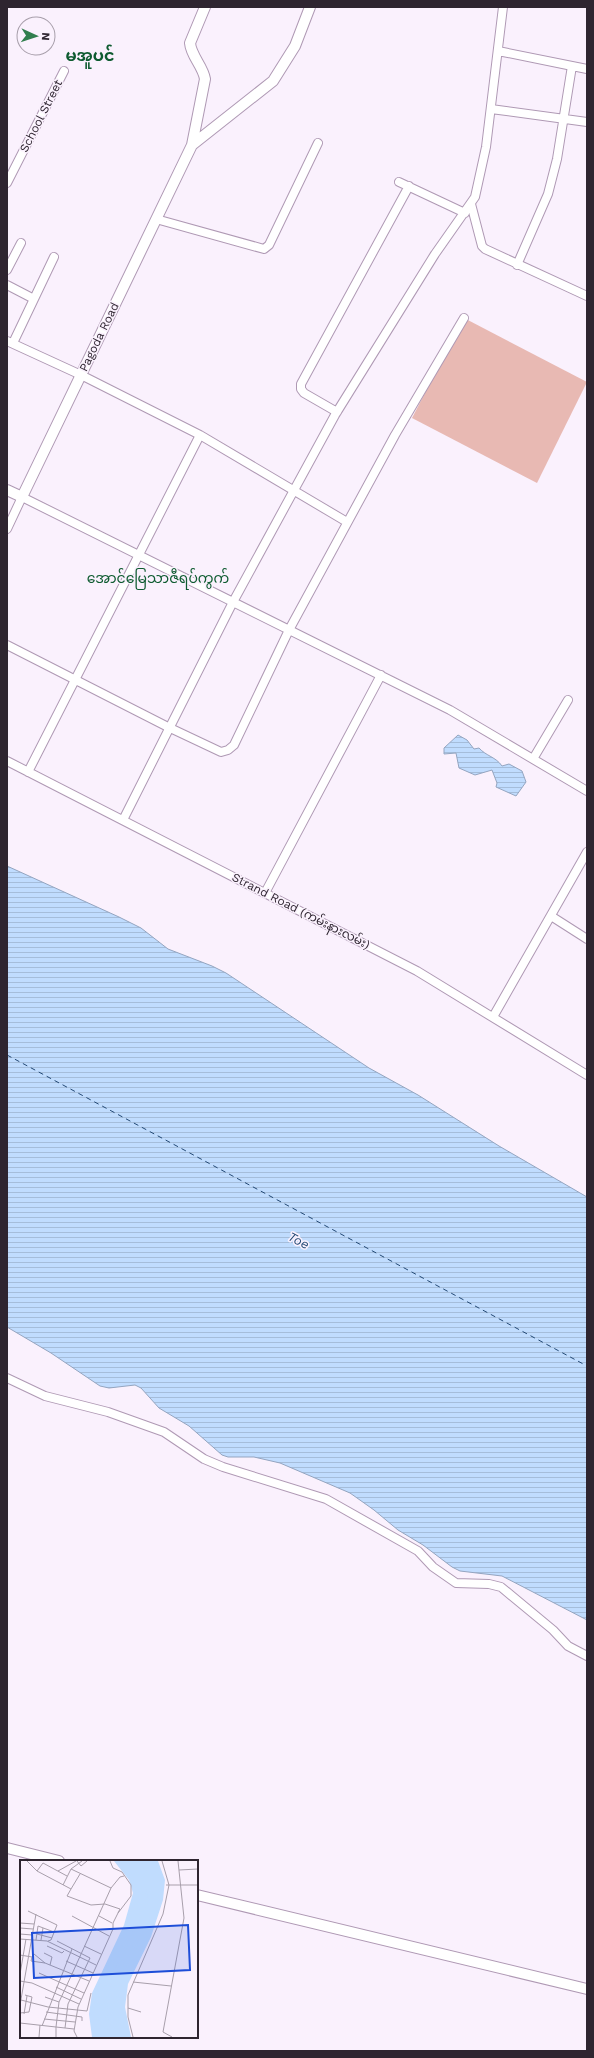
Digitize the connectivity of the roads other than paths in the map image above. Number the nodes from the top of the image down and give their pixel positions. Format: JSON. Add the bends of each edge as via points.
{"nodes":[{"id":1,"x":205,"y":7,"type":"edge"},
{"id":2,"x":310,"y":7,"type":"edge"},
{"id":3,"x":503,"y":7,"type":"edge"},
{"id":4,"x":498,"y":51,"type":"junction"},
{"id":5,"x":572,"y":66,"type":"junction"},
{"id":6,"x":587,"y":69,"type":"edge"},
{"id":7,"x":64,"y":71,"type":"dead end"},
{"id":8,"x":491,"y":109,"type":"junction"},
{"id":9,"x":564,"y":117,"type":"junction"},
{"id":10,"x":587,"y":122,"type":"edge"},
{"id":11,"x":318,"y":143,"type":"dead end"},
{"id":12,"x":192,"y":145,"type":"junction"},
{"id":13,"x":399,"y":182,"type":"dead end"},
{"id":14,"x":7,"y":183,"type":"edge"},
{"id":15,"x":409,"y":186,"type":"junction"},
{"id":16,"x":471,"y":204,"type":"junction"},
{"id":17,"x":464,"y":213,"type":"junction"},
{"id":18,"x":156,"y":219,"type":"junction"},
{"id":19,"x":20,"y":243,"type":"dead end"},
{"id":20,"x":54,"y":257,"type":"dead end"},
{"id":21,"x":517,"y":265,"type":"junction"},
{"id":22,"x":7,"y":270,"type":"edge"},
{"id":23,"x":7,"y":285,"type":"edge"},
{"id":24,"x":587,"y":296,"type":"edge"},
{"id":25,"x":34,"y":299,"type":"junction"},
{"id":26,"x":464,"y":318,"type":"dead end"},
{"id":27,"x":10,"y":342,"type":"edge"},
{"id":28,"x":81,"y":375,"type":"junction"},
{"id":29,"x":337,"y":412,"type":"junction"},
{"id":30,"x":200,"y":435,"type":"junction"},
{"id":31,"x":7,"y":490,"type":"edge"},
{"id":32,"x":294,"y":490,"type":"junction"},
{"id":33,"x":22,"y":497,"type":"junction"},
{"id":34,"x":348,"y":522,"type":"junction"},
{"id":35,"x":7,"y":529,"type":"edge"},
{"id":36,"x":139,"y":555,"type":"junction"},
{"id":37,"x":233,"y":602,"type":"junction"},
{"id":38,"x":289,"y":630,"type":"junction"},
{"id":39,"x":7,"y":645,"type":"edge"},
{"id":40,"x":382,"y":675,"type":"junction"},
{"id":41,"x":75,"y":680,"type":"junction"},
{"id":42,"x":568,"y":700,"type":"dead end"},
{"id":43,"x":168,"y":728,"type":"junction"},
{"id":44,"x":533,"y":759,"type":"junction"},
{"id":45,"x":7,"y":761,"type":"edge"},
{"id":46,"x":28,"y":772,"type":"junction"},
{"id":47,"x":587,"y":791,"type":"edge"},
{"id":48,"x":123,"y":820,"type":"junction"},
{"id":49,"x":587,"y":852,"type":"edge"},
{"id":50,"x":265,"y":893,"type":"junction"},
{"id":51,"x":551,"y":916,"type":"junction"},
{"id":52,"x":587,"y":939,"type":"edge"},
{"id":53,"x":493,"y":1017,"type":"junction"},
{"id":54,"x":587,"y":1075,"type":"edge"},
{"id":55,"x":7,"y":1378,"type":"edge"},
{"id":56,"x":587,"y":1656,"type":"edge"},
{"id":57,"x":7,"y":1848,"type":"edge"},
{"id":58,"x":55,"y":1860,"type":"edge"},
{"id":59,"x":198,"y":1894,"type":"edge"},
{"id":60,"x":587,"y":1989,"type":"edge"}],
"edges":[{"from":1,"to":12,"type":"main road","name":"Pagoda Road","via":[[190,43],[203,68],[205,79]]},
{"from":2,"to":12,"type":"main road","name":"Pagoda Road","via":[[295,46],[273,81]]},
{"from":3,"to":4,"type":"street"},
{"from":4,"to":5,"type":"street"},
{"from":4,"to":8,"type":"street"},
{"from":5,"to":6,"type":"street"},
{"from":5,"to":9,"type":"street"},
{"from":7,"to":14,"type":"street","name":"School Street"},
{"from":8,"to":9,"type":"street"},
{"from":8,"to":16,"type":"street","via":[[486,147]]},
{"from":9,"to":10,"type":"street"},
{"from":9,"to":21,"type":"street","via":[[548,194]]},
{"from":11,"to":18,"type":"street","via":[[269,245],[264,249]]},
{"from":12,"to":18,"type":"main road","name":"Pagoda Road"},
{"from":13,"to":15,"type":"street"},
{"from":15,"to":17,"type":"street"},
{"from":15,"to":29,"type":"street","via":[[301,384],[302,392]]},
{"from":16,"to":17,"type":"street"},
{"from":16,"to":21,"type":"street","via":[[482,246],[488,252]]},
{"from":17,"to":29,"type":"street","via":[[435,254]]},
{"from":18,"to":28,"type":"main road","name":"Pagoda Road"},
{"from":19,"to":22,"type":"street"},
{"from":20,"to":25,"type":"street"},
{"from":21,"to":24,"type":"street"},
{"from":23,"to":25,"type":"street"},
{"from":25,"to":27,"type":"street"},
{"from":26,"to":34,"type":"street","via":[[395,434]]},
{"from":27,"to":28,"type":"street"},
{"from":28,"to":30,"type":"street"},
{"from":28,"to":33,"type":"main road","name":"Pagoda Road"},
{"from":29,"to":32,"type":"street"},
{"from":30,"to":32,"type":"street"},
{"from":30,"to":36,"type":"street"},
{"from":31,"to":33,"type":"main road"},
{"from":32,"to":34,"type":"street"},
{"from":32,"to":37,"type":"street"},
{"from":33,"to":35,"type":"street","name":"Pagoda Road"},
{"from":33,"to":36,"type":"street"},
{"from":34,"to":38,"type":"street"},
{"from":36,"to":37,"type":"street"},
{"from":36,"to":41,"type":"street"},
{"from":37,"to":38,"type":"street"},
{"from":37,"to":43,"type":"street"},
{"from":38,"to":40,"type":"street"},
{"from":38,"to":43,"type":"street","via":[[234,745],[228,750],[221,752]]},
{"from":39,"to":41,"type":"street"},
{"from":40,"to":44,"type":"street","via":[[450,710]]},
{"from":40,"to":50,"type":"street"},
{"from":41,"to":43,"type":"street"},
{"from":41,"to":46,"type":"street"},
{"from":42,"to":44,"type":"street"},
{"from":43,"to":48,"type":"street"},
{"from":44,"to":47,"type":"street"},
{"from":45,"to":46,"type":"street","name":"Strand Road (ကမ်းနားလမ်း)"},
{"from":46,"to":48,"type":"street","name":"Strand Road (ကမ်းနားလမ်း)"},
{"from":48,"to":50,"type":"street","name":"Strand Road (ကမ်းနားလမ်း)"},
{"from":49,"to":51,"type":"street"},
{"from":50,"to":53,"type":"street","name":"Strand Road (ကမ်းနားလမ်း)","via":[[417,971]]},
{"from":51,"to":52,"type":"street"},
{"from":51,"to":53,"type":"street"},
{"from":53,"to":54,"type":"street","name":"Strand Road (ကမ်းနားလမ်း)"},
{"from":55,"to":56,"type":"street","via":[[45,1396],[108,1412],[164,1432],[188,1450],[223,1467],[326,1499],[418,1551],[438,1571],[456,1583],[501,1587],[554,1630],[568,1646]]},
{"from":57,"to":58,"type":"main road"},
{"from":59,"to":60,"type":"main road"}]}
